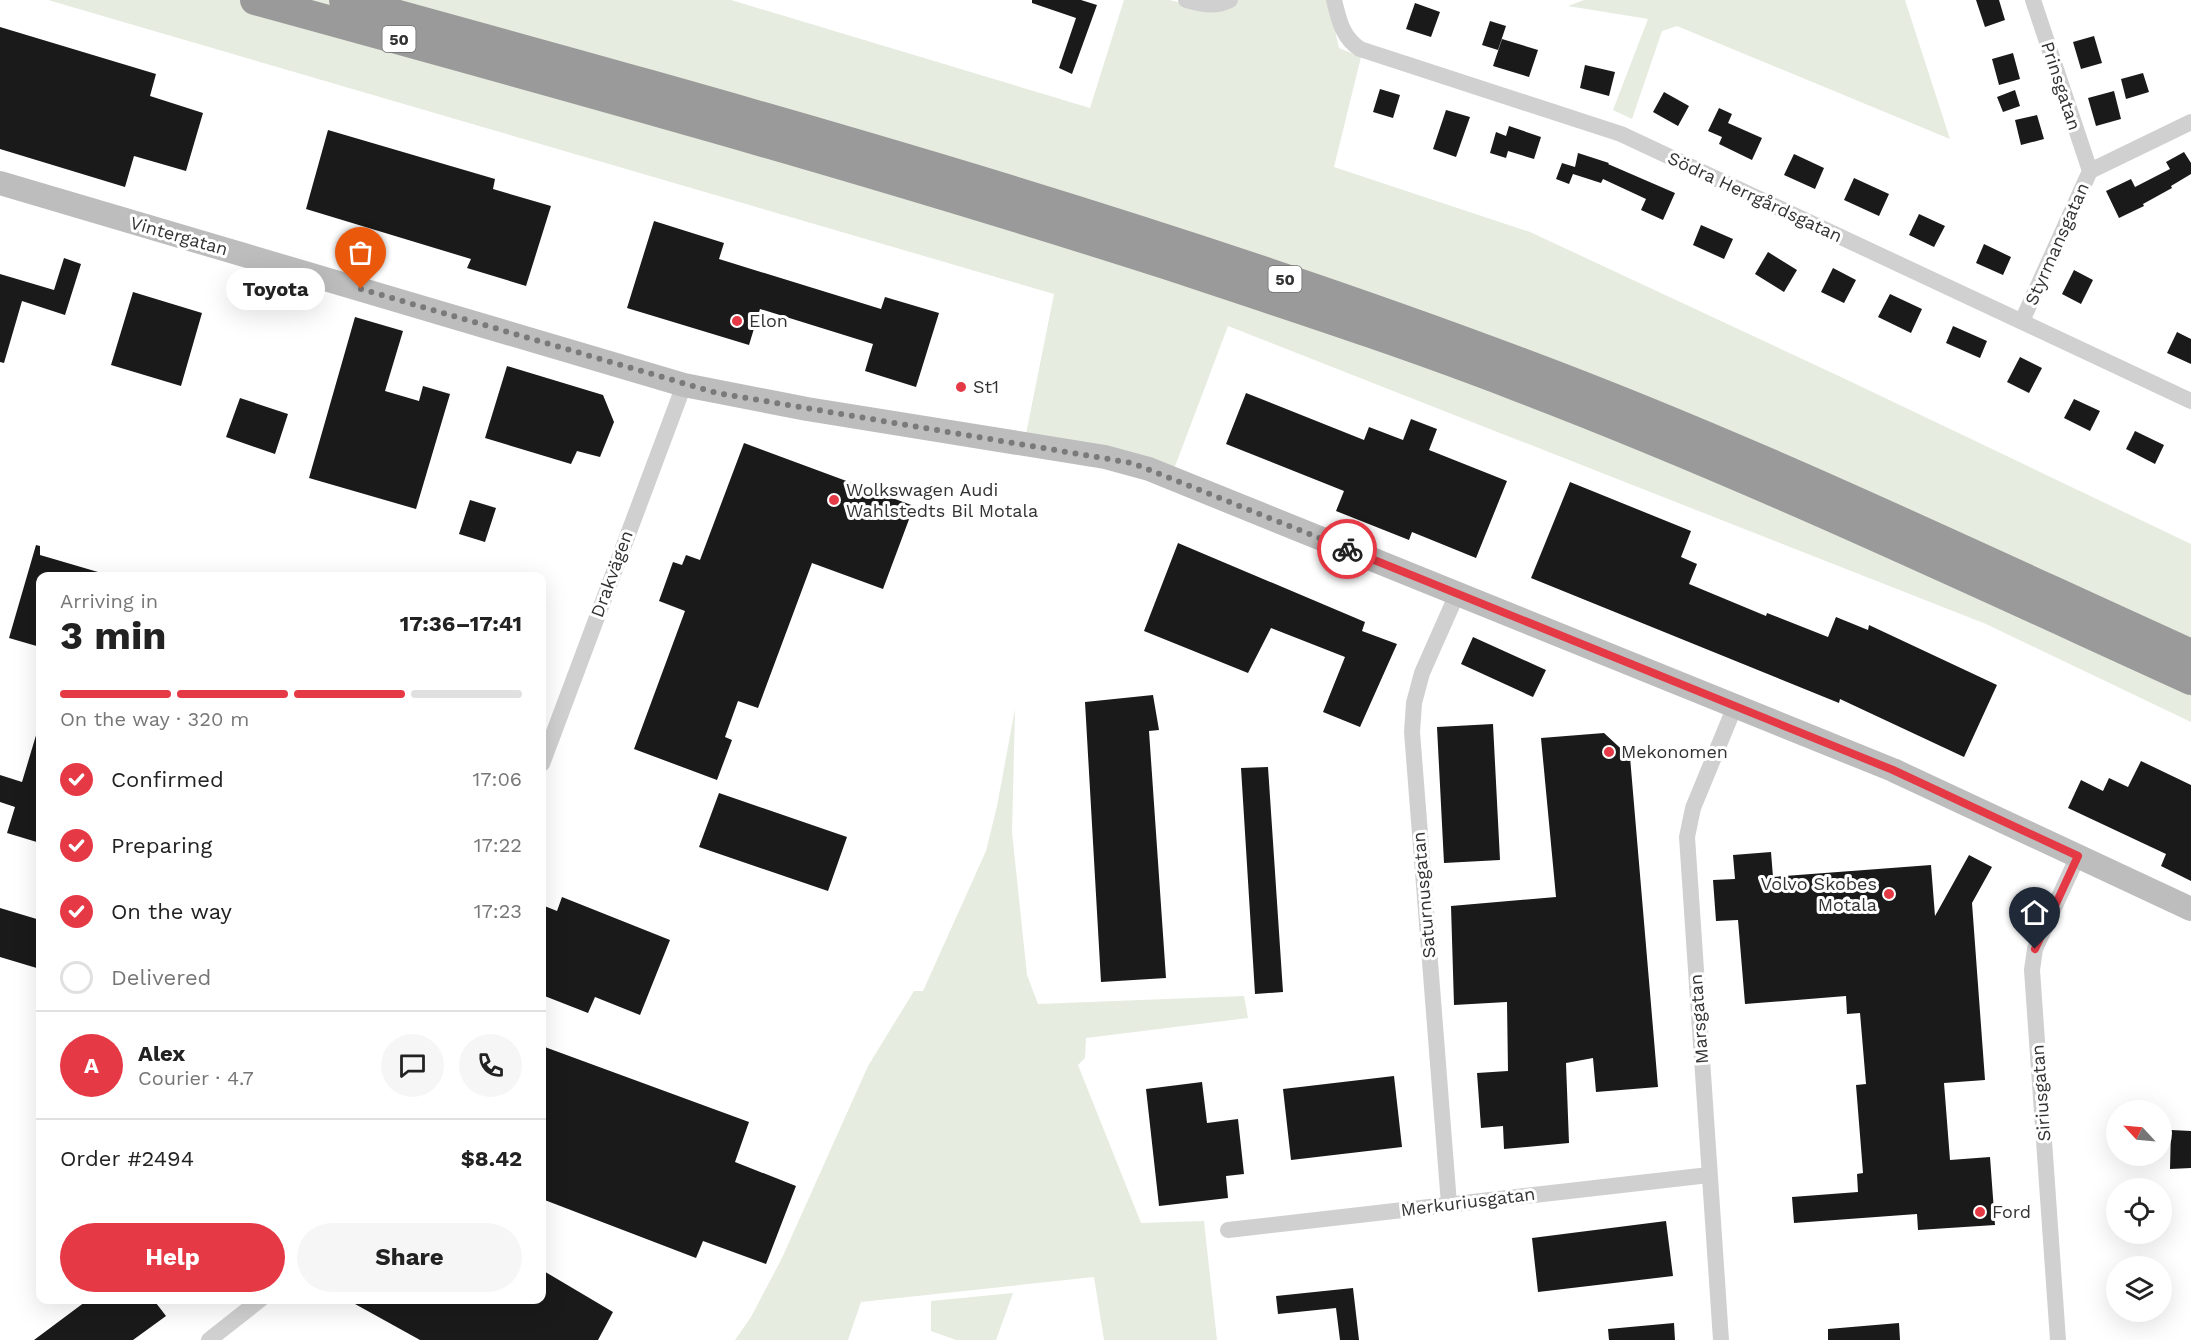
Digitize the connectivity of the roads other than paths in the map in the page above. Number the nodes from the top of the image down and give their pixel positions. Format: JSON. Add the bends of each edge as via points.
{"nodes":[{"id":1,"x":255,"y":0,"type":"edge"},
{"id":2,"x":344,"y":0,"type":"edge"},
{"id":3,"x":1186,"y":0,"type":"edge"},
{"id":4,"x":1230,"y":0,"type":"edge"},
{"id":5,"x":1334,"y":0,"type":"edge"},
{"id":6,"x":2033,"y":0,"type":"edge"},
{"id":7,"x":2191,"y":122,"type":"edge"},
{"id":8,"x":2090,"y":171,"type":"junction"},
{"id":9,"x":0,"y":183,"type":"edge"},
{"id":10,"x":2022,"y":321,"type":"junction"},
{"id":11,"x":684,"y":385,"type":"junction"},
{"id":12,"x":2191,"y":401,"type":"edge"},
{"id":13,"x":1457,"y":594,"type":"junction"},
{"id":14,"x":2191,"y":654,"type":"edge"},
{"id":15,"x":2191,"y":680,"type":"edge"},
{"id":16,"x":1735,"y":706,"type":"junction"},
{"id":17,"x":546,"y":753,"type":"edge"},
{"id":18,"x":2078,"y":856,"type":"junction"},
{"id":19,"x":2191,"y":909,"type":"edge"},
{"id":20,"x":1709,"y":1175,"type":"junction"},
{"id":21,"x":1449,"y":1204,"type":"junction"},
{"id":22,"x":1228,"y":1230,"type":"dead end"},
{"id":23,"x":255,"y":1304,"type":"edge"},
{"id":24,"x":209,"y":1340,"type":"edge"},
{"id":25,"x":1721,"y":1340,"type":"edge"},
{"id":26,"x":2058,"y":1340,"type":"edge"}],
"edges":[{"from":1,"to":15,"type":"highway","number":"50","via":[[834,162],[1062,231],[1401,344],[1694,457]]},
{"from":2,"to":14,"type":"highway","number":"50","via":[[843,140],[1071,209],[1412,322],[1705,436]]},
{"from":3,"to":4,"type":"street","via":[[1215,5]]},
{"from":5,"to":10,"type":"street","name":"Södra Herrgårdsgatan","via":[[1342,31],[1360,49],[1621,134]]},
{"from":6,"to":8,"type":"street","name":"Prinsgatan"},
{"from":7,"to":8,"type":"street","name":"Styrmansgatan"},
{"from":8,"to":10,"type":"street","name":"Styrmansgatan"},
{"from":9,"to":11,"type":"street","name":"Vintergatan"},
{"from":10,"to":12,"type":"street","name":"Södra Herrgårdsgatan"},
{"from":11,"to":13,"type":"street","name":"Vintergatan","via":[[1132,463]]},
{"from":11,"to":17,"type":"street","name":"Drakvägen"},
{"from":13,"to":16,"type":"street","name":"Vintergatan"},
{"from":13,"to":21,"type":"street","name":"Saturnusgatan","via":[[1422,673],[1412,732]]},
{"from":16,"to":18,"type":"street","name":"Vintergatan","via":[[1893,770]]},
{"from":16,"to":20,"type":"street","name":"Marsgatan","via":[[1693,808],[1687,837]]},
{"from":18,"to":19,"type":"street","name":"Vintergatan"},
{"from":18,"to":26,"type":"street","name":"Siriusgatan","via":[[2035,949],[2032,970]]},
{"from":20,"to":21,"type":"street","name":"Merkuriusgatan"},
{"from":20,"to":25,"type":"street","name":"Marsgatan"},
{"from":21,"to":22,"type":"street","name":"Merkuriusgatan"},
{"from":23,"to":24,"type":"street"}]}
